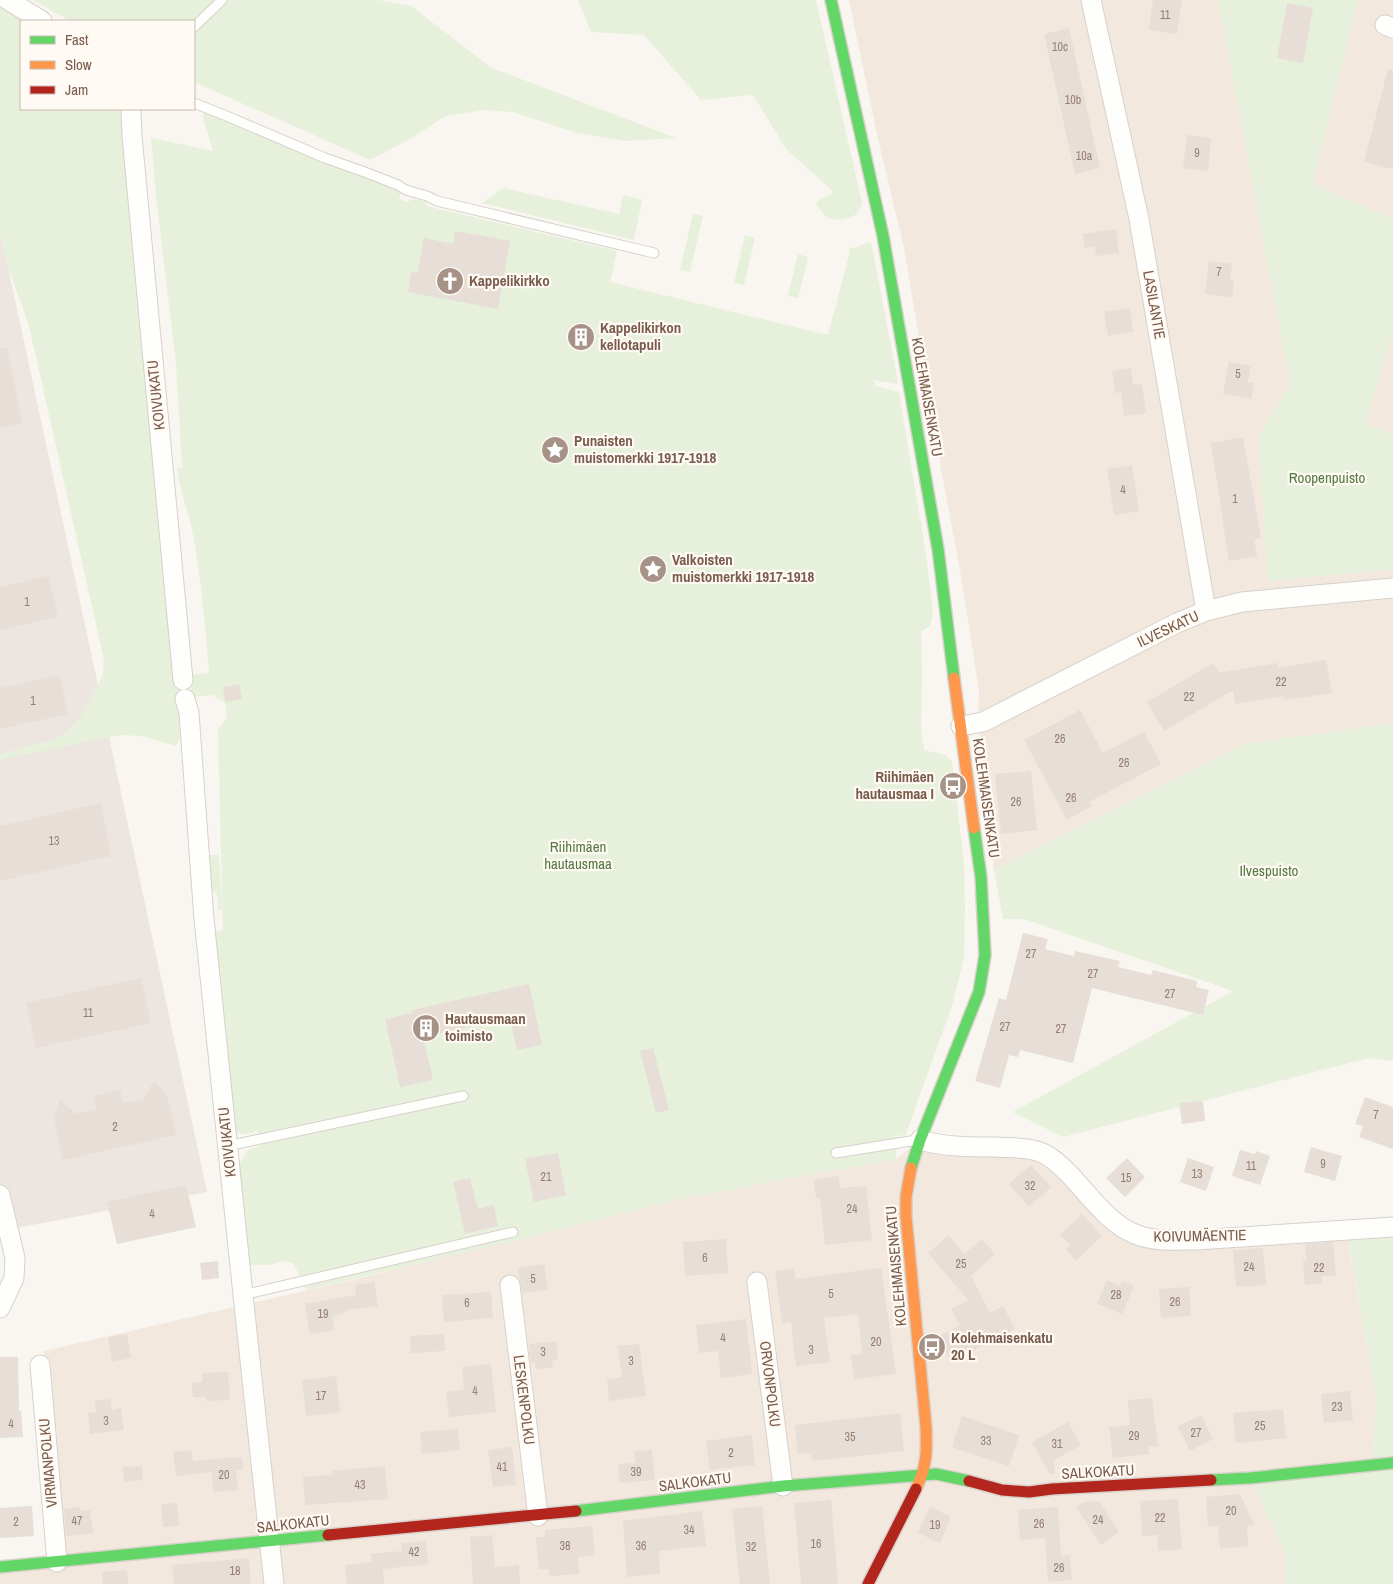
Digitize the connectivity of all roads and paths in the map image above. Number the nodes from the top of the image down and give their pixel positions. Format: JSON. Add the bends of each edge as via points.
{"nodes":[{"id":1,"x":8,"y":0,"type":"edge"},
{"id":2,"x":222,"y":0,"type":"edge"},
{"id":3,"x":831,"y":0,"type":"edge"},
{"id":4,"x":1091,"y":0,"type":"edge"},
{"id":5,"x":40,"y":20,"type":"edge"},
{"id":6,"x":195,"y":26,"type":"edge"},
{"id":7,"x":195,"y":103,"type":"edge"},
{"id":8,"x":131,"y":110,"type":"edge"},
{"id":9,"x":654,"y":253,"type":"dead end"},
{"id":10,"x":1393,"y":588,"type":"edge"},
{"id":11,"x":1206,"y":611,"type":"junction"},
{"id":12,"x":183,"y":680,"type":"dead end"},
{"id":13,"x":185,"y":699,"type":"dead end"},
{"id":14,"x":961,"y":726,"type":"junction"},
{"id":15,"x":463,"y":1096,"type":"dead end"},
{"id":16,"x":920,"y":1140,"type":"junction"},
{"id":17,"x":228,"y":1146,"type":"junction"},
{"id":18,"x":836,"y":1153,"type":"dead end"},
{"id":19,"x":0,"y":1195,"type":"edge"},
{"id":20,"x":1393,"y":1226,"type":"edge"},
{"id":21,"x":512,"y":1232,"type":"dead end"},
{"id":22,"x":757,"y":1282,"type":"dead end"},
{"id":23,"x":510,"y":1285,"type":"dead end"},
{"id":24,"x":243,"y":1295,"type":"junction"},
{"id":25,"x":0,"y":1308,"type":"edge"},
{"id":26,"x":40,"y":1365,"type":"dead end"},
{"id":27,"x":1393,"y":1463,"type":"edge"},
{"id":28,"x":922,"y":1476,"type":"junction"},
{"id":29,"x":783,"y":1486,"type":"junction"},
{"id":30,"x":538,"y":1516,"type":"junction"},
{"id":31,"x":270,"y":1541,"type":"junction"},
{"id":32,"x":57,"y":1562,"type":"junction"},
{"id":33,"x":0,"y":1567,"type":"edge"},
{"id":34,"x":274,"y":1584,"type":"edge"},
{"id":35,"x":868,"y":1584,"type":"edge"}],
"edges":[{"from":1,"to":5,"type":"street"},
{"from":2,"to":6,"type":"lane"},
{"from":3,"to":14,"type":"street","name":"KOLEHMAISENKATU","via":[[879,219],[903,347],[938,549]]},
{"from":4,"to":11,"type":"street","name":"LASILANTIE","via":[[1139,219]]},
{"from":7,"to":9,"type":"lane","via":[[437,201]]},
{"from":8,"to":12,"type":"street","name":"KOIVUKATU"},
{"from":10,"to":11,"type":"street","name":"ILVESKATU","via":[[1242,602]]},
{"from":11,"to":14,"type":"street","name":"ILVESKATU","via":[[983,722]]},
{"from":13,"to":17,"type":"street","name":"KOIVUKATU","via":[[189,712],[204,918]]},
{"from":14,"to":16,"type":"street","name":"KOLEHMAISENKATU","via":[[981,877],[985,956],[976,1001]]},
{"from":15,"to":17,"type":"lane"},
{"from":16,"to":18,"type":"lane"},
{"from":16,"to":20,"type":"street","name":"KOIVUMÄENTIE","via":[[952,1146],[1022,1148],[1047,1155],[1112,1220],[1136,1234],[1151,1238],[1196,1240]]},
{"from":16,"to":28,"type":"street","name":"KOLEHMAISENKATU","via":[[908,1181],[905,1206],[926,1427],[927,1456]]},
{"from":17,"to":24,"type":"street","name":"KOIVUKATU"},
{"from":19,"to":25,"type":"street","via":[[15,1258],[14,1278]]},
{"from":21,"to":24,"type":"lane"},
{"from":22,"to":29,"type":"street","name":"ORVONPOLKU"},
{"from":23,"to":30,"type":"street","name":"LESKENPOLKU"},
{"from":24,"to":31,"type":"street","name":"KOIVUKATU"},
{"from":26,"to":32,"type":"street","name":"VIRMANPOLKU"},
{"from":27,"to":28,"type":"street","name":"SALKOKATU","via":[[1250,1478],[1028,1492],[1002,1490],[936,1474]]},
{"from":28,"to":29,"type":"street","name":"SALKOKATU"},
{"from":28,"to":35,"type":"street","name":"KOLEHMAISENKATU"},
{"from":29,"to":30,"type":"street","name":"SALKOKATU"},
{"from":30,"to":31,"type":"street","name":"SALKOKATU"},
{"from":31,"to":32,"type":"street","name":"SALKOKATU"},
{"from":31,"to":34,"type":"street","name":"KOIVUKATU"},
{"from":32,"to":33,"type":"street","name":"SALKOKATU"}]}
